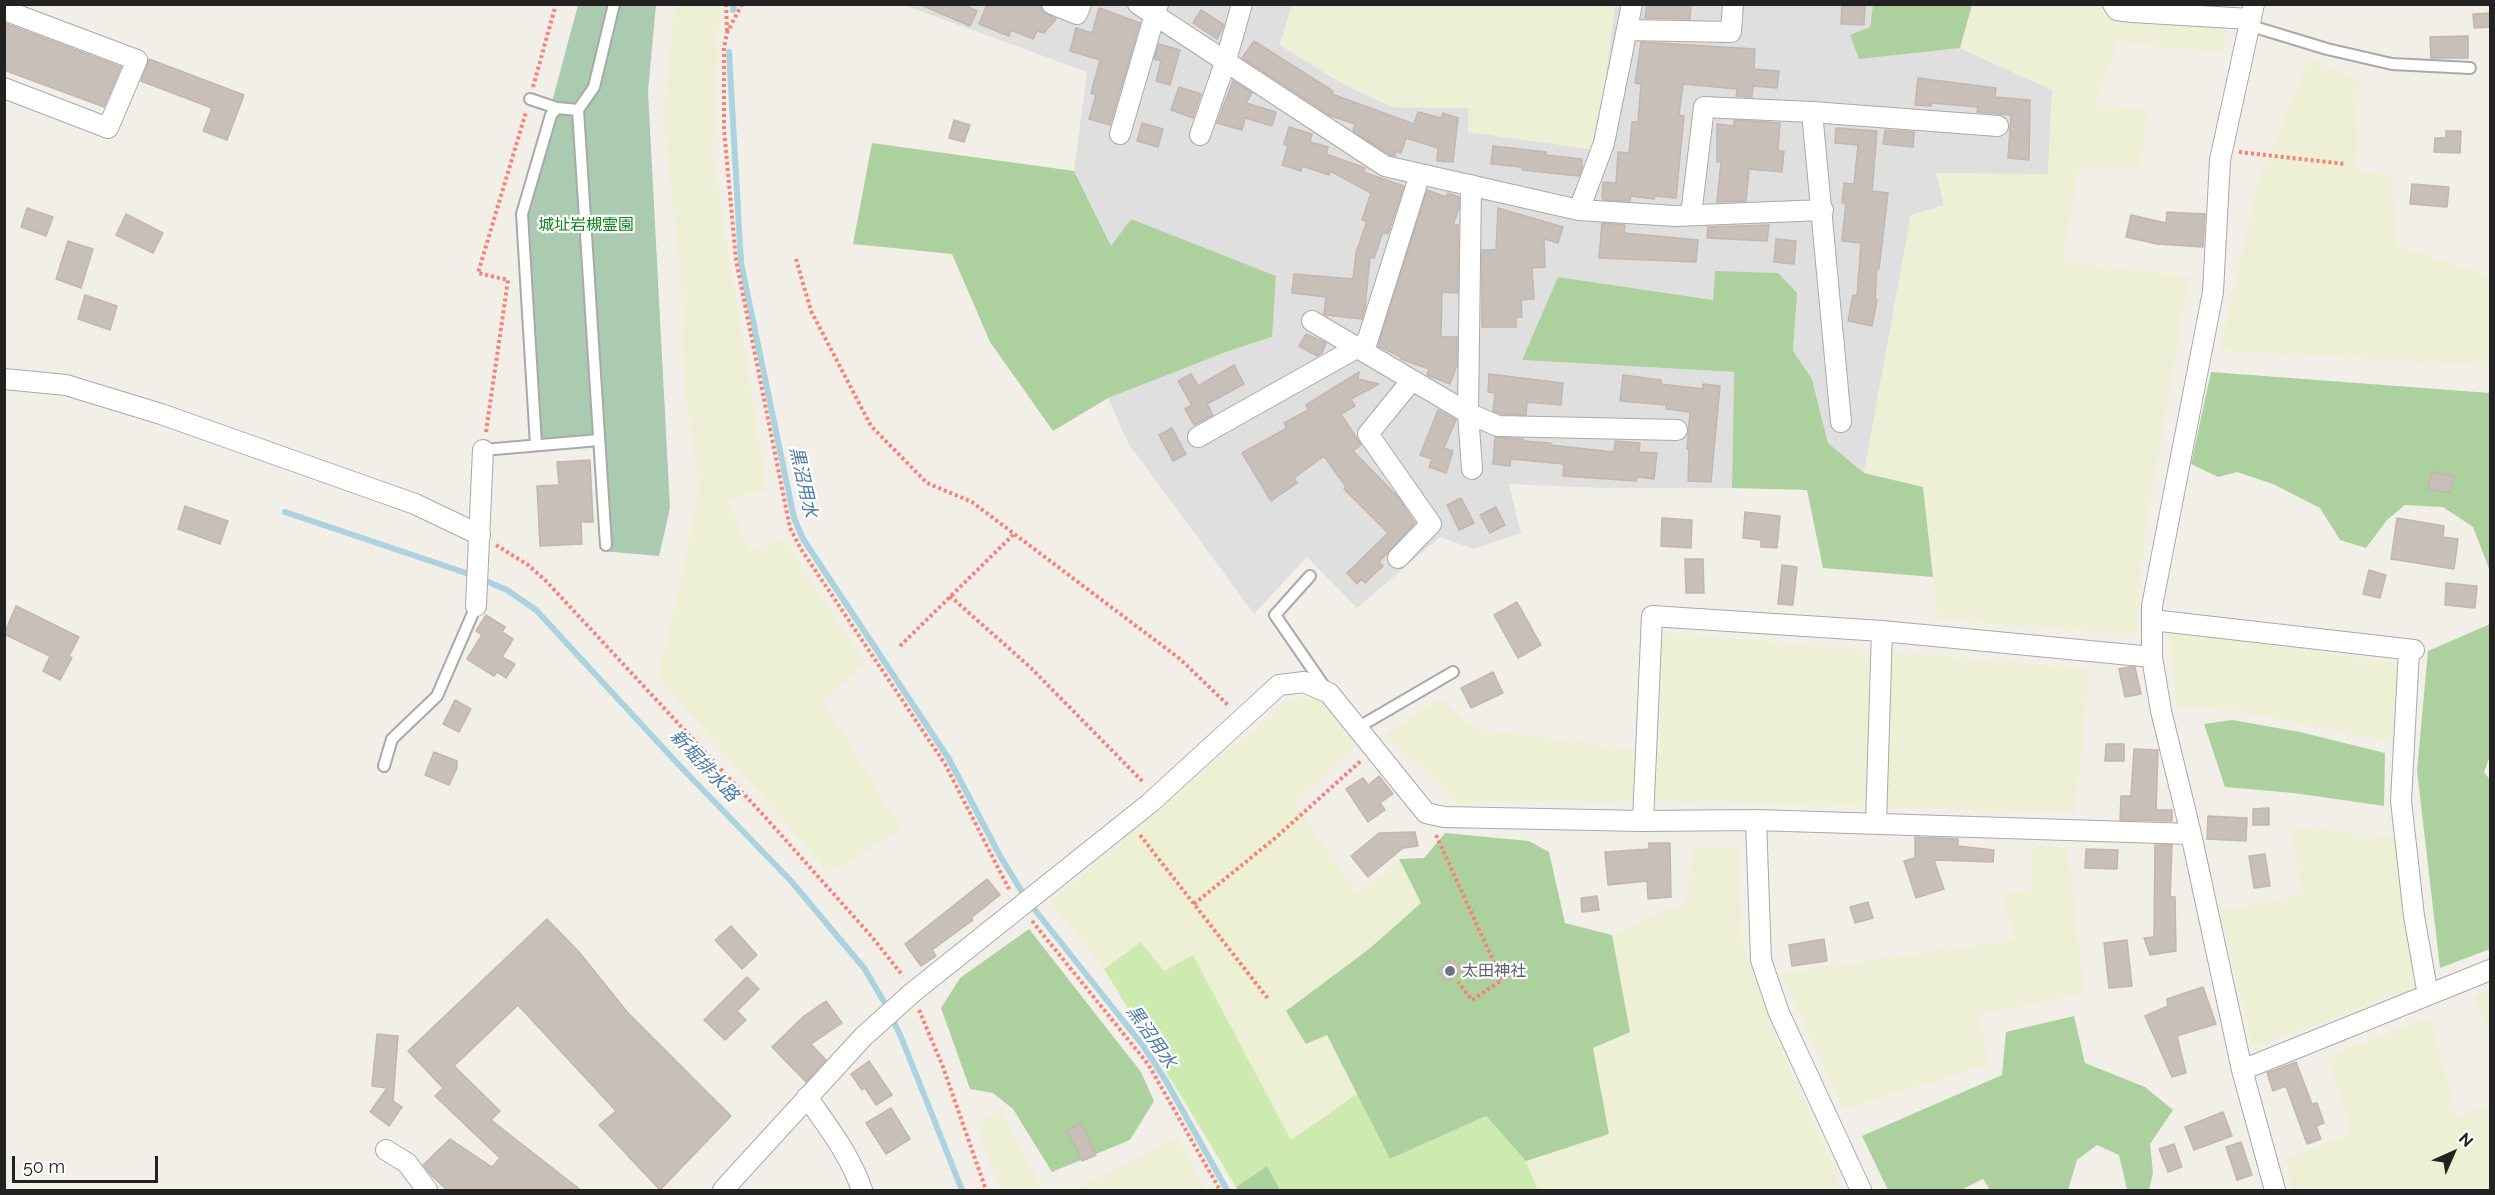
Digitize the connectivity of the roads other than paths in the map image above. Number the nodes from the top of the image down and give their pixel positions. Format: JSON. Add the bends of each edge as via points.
{"nodes":[{"id":1,"x":614,"y":4,"type":"edge"},
{"id":2,"x":1052,"y":4,"type":"edge"},
{"id":3,"x":1081,"y":4,"type":"edge"},
{"id":4,"x":1242,"y":4,"type":"edge"},
{"id":5,"x":1632,"y":4,"type":"edge"},
{"id":6,"x":1733,"y":4,"type":"edge"},
{"id":7,"x":2113,"y":4,"type":"edge"},
{"id":8,"x":1150,"y":8,"type":"edge"},
{"id":9,"x":4,"y":10,"type":"edge"},
{"id":10,"x":2251,"y":16,"type":"edge"},
{"id":11,"x":1627,"y":30,"type":"junction"},
{"id":12,"x":1226,"y":60,"type":"junction"},
{"id":13,"x":2470,"y":68,"type":"dead end"},
{"id":14,"x":4,"y":88,"type":"edge"},
{"id":15,"x":530,"y":99,"type":"dead end"},
{"id":16,"x":557,"y":108,"type":"junction"},
{"id":17,"x":578,"y":110,"type":"junction"},
{"id":18,"x":1812,"y":111,"type":"junction"},
{"id":19,"x":1998,"y":126,"type":"dead end"},
{"id":20,"x":1120,"y":134,"type":"dead end"},
{"id":21,"x":1200,"y":135,"type":"dead end"},
{"id":22,"x":1420,"y":174,"type":"junction"},
{"id":23,"x":1471,"y":185,"type":"junction"},
{"id":24,"x":1579,"y":210,"type":"junction"},
{"id":25,"x":1823,"y":210,"type":"junction"},
{"id":26,"x":1691,"y":215,"type":"junction"},
{"id":27,"x":1312,"y":321,"type":"dead end"},
{"id":28,"x":1358,"y":347,"type":"junction"},
{"id":29,"x":4,"y":379,"type":"edge"},
{"id":30,"x":1413,"y":380,"type":"junction"},
{"id":31,"x":1468,"y":413,"type":"junction"},
{"id":32,"x":1841,"y":422,"type":"dead end"},
{"id":33,"x":1677,"y":430,"type":"dead end"},
{"id":34,"x":1198,"y":437,"type":"dead end"},
{"id":35,"x":599,"y":440,"type":"junction"},
{"id":36,"x":536,"y":445,"type":"junction"},
{"id":37,"x":483,"y":450,"type":"joint"},
{"id":38,"x":1472,"y":469,"type":"dead end"},
{"id":39,"x":480,"y":535,"type":"junction"},
{"id":40,"x":606,"y":544,"type":"dead end"},
{"id":41,"x":1398,"y":558,"type":"dead end"},
{"id":42,"x":1310,"y":576,"type":"dead end"},
{"id":43,"x":476,"y":606,"type":"joint"},
{"id":44,"x":2152,"y":620,"type":"junction"},
{"id":45,"x":1882,"y":631,"type":"junction"},
{"id":46,"x":2152,"y":657,"type":"junction"},
{"id":47,"x":1453,"y":672,"type":"dead end"},
{"id":48,"x":1329,"y":693,"type":"junction"},
{"id":49,"x":1357,"y":728,"type":"junction"},
{"id":50,"x":384,"y":766,"type":"dead end"},
{"id":51,"x":1643,"y":820,"type":"junction"},
{"id":52,"x":1756,"y":820,"type":"junction"},
{"id":53,"x":1876,"y":823,"type":"junction"},
{"id":54,"x":2191,"y":834,"type":"junction"},
{"id":55,"x":2490,"y":970,"type":"edge"},
{"id":56,"x":2428,"y":995,"type":"junction"},
{"id":57,"x":2242,"y":1070,"type":"junction"},
{"id":58,"x":807,"y":1097,"type":"junction"},
{"id":59,"x":386,"y":1150,"type":"dead end"},
{"id":60,"x":427,"y":1191,"type":"edge"},
{"id":61,"x":723,"y":1191,"type":"edge"},
{"id":62,"x":862,"y":1191,"type":"edge"},
{"id":63,"x":1861,"y":1191,"type":"edge"},
{"id":64,"x":2275,"y":1191,"type":"edge"}],
"edges":[{"from":1,"to":17,"type":"lane","via":[[594,87]]},
{"from":2,"to":3,"type":"street","via":[[1077,14]]},
{"from":4,"to":12,"type":"street"},
{"from":5,"to":11,"type":"street"},
{"from":6,"to":11,"type":"street","via":[[1731,32]]},
{"from":7,"to":10,"type":"street","via":[[2117,10],[2132,12]]},
{"from":8,"to":12,"type":"street"},
{"from":8,"to":20,"type":"street"},
{"from":9,"to":14,"type":"street","via":[[137,60],[108,128]]},
{"from":10,"to":13,"type":"lane","via":[[2327,49],[2392,64]]},
{"from":10,"to":44,"type":"street","via":[[2222,150],[2212,292]]},
{"from":11,"to":24,"type":"street","via":[[1604,143]]},
{"from":12,"to":21,"type":"street"},
{"from":12,"to":22,"type":"street","via":[[1385,166]]},
{"from":15,"to":16,"type":"lane"},
{"from":16,"to":17,"type":"lane"},
{"from":16,"to":36,"type":"lane","via":[[551,115],[522,214]]},
{"from":17,"to":35,"type":"lane"},
{"from":18,"to":19,"type":"street"},
{"from":18,"to":25,"type":"street"},
{"from":18,"to":26,"type":"street","via":[[1704,107]]},
{"from":22,"to":23,"type":"street"},
{"from":22,"to":28,"type":"street","via":[[1367,342]]},
{"from":23,"to":24,"type":"street"},
{"from":23,"to":31,"type":"street"},
{"from":24,"to":26,"type":"street"},
{"from":25,"to":26,"type":"street"},
{"from":25,"to":32,"type":"street"},
{"from":27,"to":28,"type":"street"},
{"from":28,"to":30,"type":"street"},
{"from":28,"to":34,"type":"street"},
{"from":29,"to":39,"type":"street","via":[[66,385],[161,414],[415,504]]},
{"from":30,"to":31,"type":"street"},
{"from":30,"to":41,"type":"street","via":[[1368,434],[1431,524]]},
{"from":31,"to":33,"type":"street","via":[[1498,426]]},
{"from":31,"to":38,"type":"street"},
{"from":35,"to":36,"type":"lane"},
{"from":35,"to":40,"type":"lane"},
{"from":36,"to":37,"type":"lane"},
{"from":37,"to":39,"type":"street"},
{"from":39,"to":43,"type":"street"},
{"from":42,"to":48,"type":"lane","via":[[1275,615]]},
{"from":43,"to":50,"type":"lane","via":[[437,696],[392,739]]},
{"from":44,"to":46,"type":"street"},
{"from":44,"to":56,"type":"street","via":[[2411,650],[2401,801]]},
{"from":45,"to":46,"type":"street"},
{"from":45,"to":51,"type":"street","via":[[1652,616]]},
{"from":45,"to":53,"type":"street"},
{"from":46,"to":54,"type":"street"},
{"from":47,"to":49,"type":"lane"},
{"from":48,"to":49,"type":"street"},
{"from":48,"to":58,"type":"street","via":[[1304,682],[1279,685],[1157,797],[912,993],[863,1037]]},
{"from":49,"to":51,"type":"street","via":[[1426,813],[1444,817]]},
{"from":51,"to":52,"type":"street"},
{"from":52,"to":53,"type":"street"},
{"from":52,"to":63,"type":"street","via":[[1761,960],[1779,1013]]},
{"from":53,"to":54,"type":"street"},
{"from":54,"to":57,"type":"street"},
{"from":55,"to":56,"type":"street"},
{"from":56,"to":57,"type":"street"},
{"from":57,"to":64,"type":"street"},
{"from":58,"to":61,"type":"street"},
{"from":58,"to":62,"type":"street","via":[[839,1141]]},
{"from":59,"to":60,"type":"street","via":[[406,1163]]}]}
